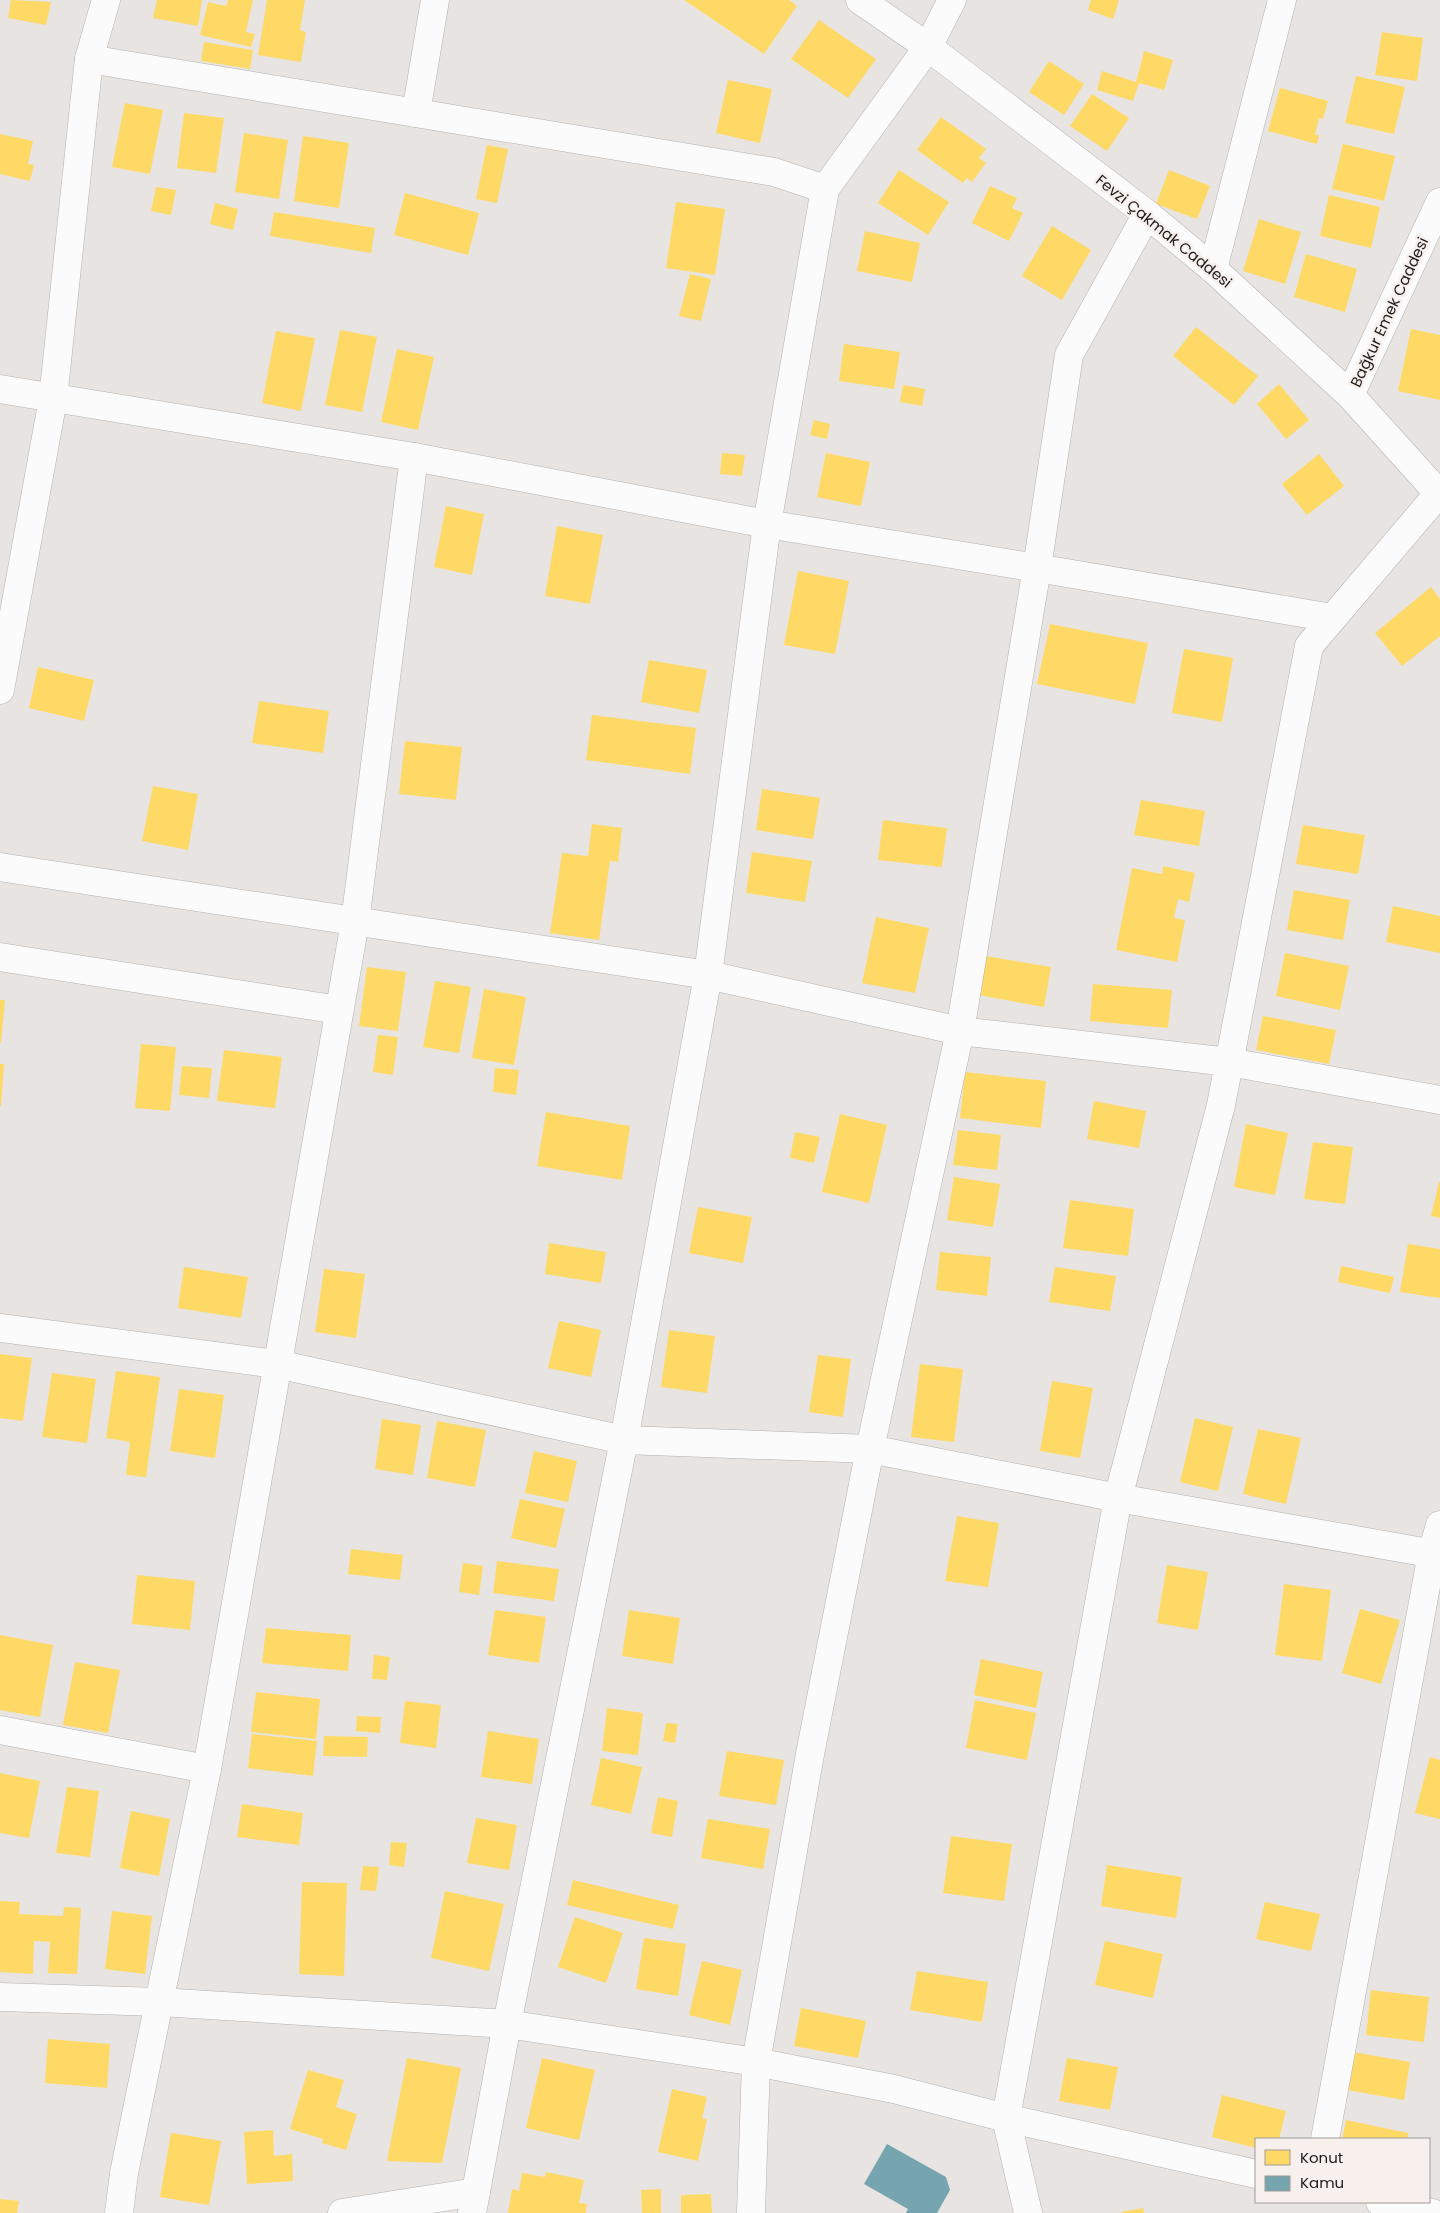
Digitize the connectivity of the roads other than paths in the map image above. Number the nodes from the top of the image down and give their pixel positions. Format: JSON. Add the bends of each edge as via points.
{"nodes":[{"id":1,"x":106,"y":0,"type":"edge"},
{"id":2,"x":435,"y":0,"type":"edge"},
{"id":3,"x":860,"y":0,"type":"edge"},
{"id":4,"x":952,"y":0,"type":"edge"},
{"id":5,"x":1282,"y":0,"type":"edge"},
{"id":6,"x":928,"y":47,"type":"junction"},
{"id":7,"x":90,"y":59,"type":"junction"},
{"id":8,"x":416,"y":113,"type":"junction"},
{"id":9,"x":825,"y":189,"type":"junction"},
{"id":10,"x":1440,"y":202,"type":"edge"},
{"id":11,"x":1147,"y":214,"type":"junction"},
{"id":12,"x":1213,"y":268,"type":"junction"},
{"id":13,"x":0,"y":389,"type":"edge"},
{"id":14,"x":1350,"y":395,"type":"junction"},
{"id":15,"x":53,"y":399,"type":"junction"},
{"id":16,"x":414,"y":457,"type":"junction"},
{"id":17,"x":1439,"y":494,"type":"edge"},
{"id":18,"x":767,"y":524,"type":"junction"},
{"id":19,"x":1037,"y":568,"type":"junction"},
{"id":20,"x":1332,"y":618,"type":"junction"},
{"id":21,"x":0,"y":690,"type":"edge"},
{"id":22,"x":0,"y":867,"type":"edge"},
{"id":23,"x":355,"y":922,"type":"junction"},
{"id":24,"x":0,"y":957,"type":"edge"},
{"id":25,"x":708,"y":975,"type":"junction"},
{"id":26,"x":340,"y":1010,"type":"junction"},
{"id":27,"x":960,"y":1031,"type":"junction"},
{"id":28,"x":1229,"y":1062,"type":"junction"},
{"id":29,"x":1440,"y":1100,"type":"edge"},
{"id":30,"x":0,"y":1328,"type":"edge"},
{"id":31,"x":276,"y":1364,"type":"junction"},
{"id":32,"x":624,"y":1440,"type":"junction"},
{"id":33,"x":870,"y":1449,"type":"junction"},
{"id":34,"x":1118,"y":1498,"type":"junction"},
{"id":35,"x":1440,"y":1525,"type":"edge"},
{"id":36,"x":1436,"y":1554,"type":"edge"},
{"id":37,"x":0,"y":1730,"type":"edge"},
{"id":38,"x":207,"y":1769,"type":"junction"},
{"id":39,"x":0,"y":1997,"type":"edge"},
{"id":40,"x":160,"y":2002,"type":"junction"},
{"id":41,"x":507,"y":2024,"type":"junction"},
{"id":42,"x":756,"y":2062,"type":"junction"},
{"id":43,"x":1006,"y":2118,"type":"junction"},
{"id":44,"x":1325,"y":2138,"type":"edge"},
{"id":45,"x":1255,"y":2174,"type":"edge"},
{"id":46,"x":474,"y":2203,"type":"edge"},
{"id":47,"x":1385,"y":2203,"type":"edge"},
{"id":48,"x":120,"y":2213,"type":"edge"},
{"id":49,"x":342,"y":2213,"type":"edge"},
{"id":50,"x":751,"y":2213,"type":"edge"},
{"id":51,"x":1028,"y":2213,"type":"edge"},
{"id":52,"x":1432,"y":2213,"type":"edge"}],
"edges":[{"from":1,"to":7,"type":"street"},
{"from":2,"to":8,"type":"street"},
{"from":3,"to":6,"type":"street","name":"Fevzi Çakmak Caddesi"},
{"from":4,"to":6,"type":"street"},
{"from":5,"to":12,"type":"street"},
{"from":6,"to":9,"type":"street"},
{"from":6,"to":11,"type":"street","name":"Fevzi Çakmak Caddesi"},
{"from":7,"to":8,"type":"street"},
{"from":7,"to":15,"type":"street"},
{"from":8,"to":9,"type":"street","via":[[774,172]]},
{"from":9,"to":18,"type":"street"},
{"from":10,"to":14,"type":"street","name":"Bağkur Emek Caddesi"},
{"from":11,"to":12,"type":"street","name":"Fevzi Çakmak Caddesi"},
{"from":11,"to":19,"type":"street","via":[[1069,355]]},
{"from":12,"to":14,"type":"street","name":"Fevzi Çakmak Caddesi"},
{"from":13,"to":15,"type":"street"},
{"from":14,"to":17,"type":"street","name":"Fevzi Çakmak Caddesi"},
{"from":15,"to":16,"type":"street"},
{"from":15,"to":21,"type":"street"},
{"from":16,"to":18,"type":"street"},
{"from":16,"to":23,"type":"street"},
{"from":17,"to":20,"type":"street"},
{"from":18,"to":19,"type":"street"},
{"from":18,"to":25,"type":"street"},
{"from":19,"to":20,"type":"street"},
{"from":19,"to":27,"type":"street"},
{"from":20,"to":28,"type":"street","via":[[1309,646]]},
{"from":22,"to":23,"type":"street"},
{"from":23,"to":25,"type":"street"},
{"from":23,"to":26,"type":"street"},
{"from":24,"to":26,"type":"street"},
{"from":25,"to":27,"type":"street"},
{"from":25,"to":32,"type":"street"},
{"from":26,"to":31,"type":"street"},
{"from":27,"to":28,"type":"street"},
{"from":27,"to":33,"type":"street"},
{"from":28,"to":29,"type":"street"},
{"from":28,"to":34,"type":"street","via":[[1221,1106]]},
{"from":30,"to":31,"type":"street"},
{"from":31,"to":32,"type":"street"},
{"from":31,"to":38,"type":"street"},
{"from":32,"to":33,"type":"street"},
{"from":32,"to":41,"type":"street"},
{"from":33,"to":34,"type":"street"},
{"from":33,"to":42,"type":"street","via":[[810,1754]]},
{"from":34,"to":36,"type":"street"},
{"from":34,"to":43,"type":"street"},
{"from":35,"to":36,"type":"street"},
{"from":36,"to":44,"type":"street"},
{"from":37,"to":38,"type":"street"},
{"from":38,"to":40,"type":"street"},
{"from":39,"to":40,"type":"street"},
{"from":40,"to":41,"type":"street"},
{"from":40,"to":48,"type":"street","via":[[124,2173]]},
{"from":41,"to":42,"type":"street"},
{"from":41,"to":46,"type":"street"},
{"from":42,"to":43,"type":"street","via":[[894,2090]]},
{"from":42,"to":50,"type":"street"},
{"from":43,"to":45,"type":"street"},
{"from":43,"to":51,"type":"street"},
{"from":46,"to":49,"type":"street"},
{"from":47,"to":52,"type":"street"}]}
